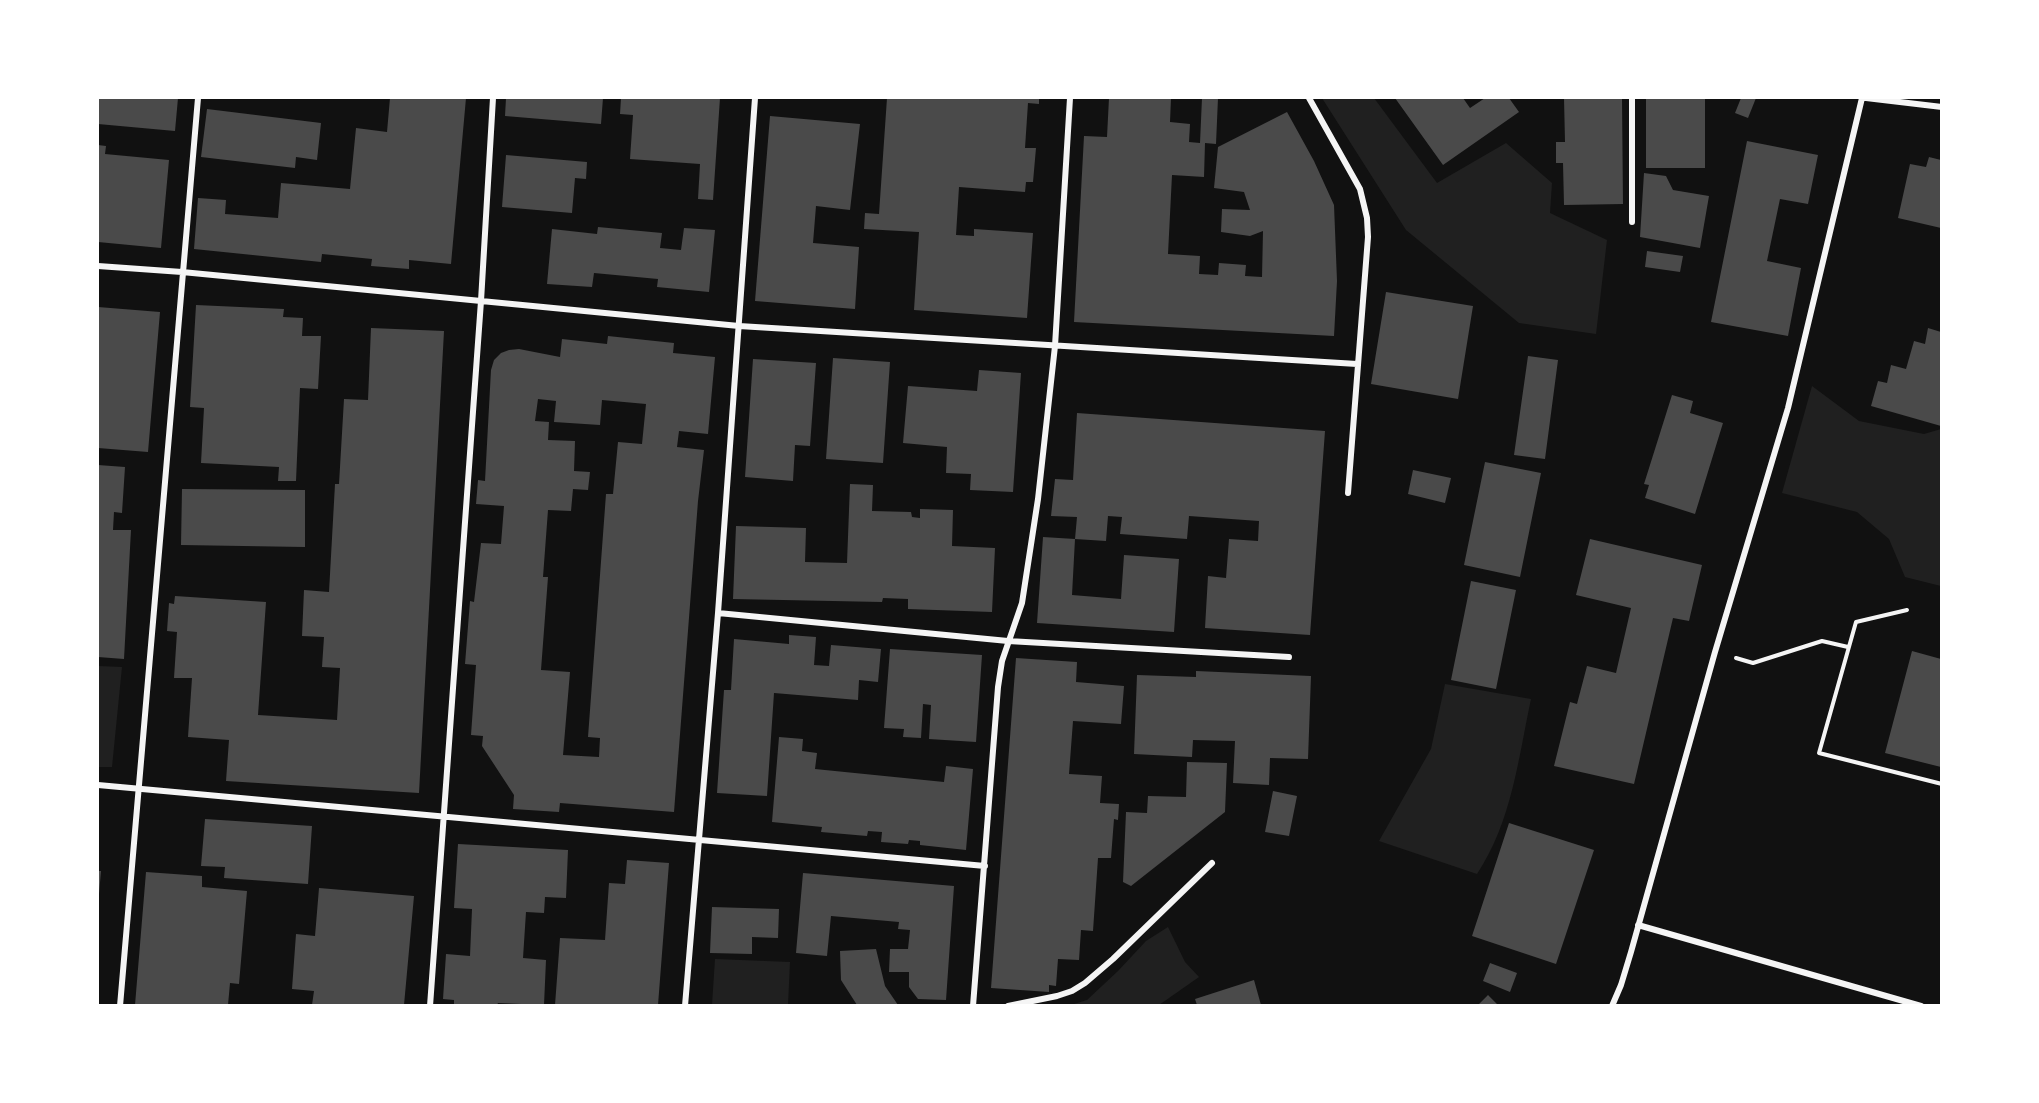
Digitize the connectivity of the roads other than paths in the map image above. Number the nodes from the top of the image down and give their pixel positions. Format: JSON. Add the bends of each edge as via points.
{"nodes":[{"id":1,"x":198,"y":98,"type":"edge"},
{"id":2,"x":493,"y":98,"type":"edge"},
{"id":3,"x":755,"y":98,"type":"edge"},
{"id":4,"x":1070,"y":98,"type":"edge"},
{"id":5,"x":1309,"y":98,"type":"edge"},
{"id":6,"x":1632,"y":98,"type":"edge"},
{"id":7,"x":1864,"y":98,"type":"edge"},
{"id":8,"x":1941,"y":107,"type":"edge"},
{"id":9,"x":1632,"y":222,"type":"dead end"},
{"id":10,"x":98,"y":266,"type":"edge"},
{"id":11,"x":182,"y":272,"type":"junction"},
{"id":12,"x":481,"y":301,"type":"junction"},
{"id":13,"x":739,"y":326,"type":"junction"},
{"id":14,"x":1055,"y":346,"type":"junction"},
{"id":15,"x":1357,"y":364,"type":"junction"},
{"id":16,"x":1348,"y":493,"type":"dead end"},
{"id":17,"x":718,"y":613,"type":"junction"},
{"id":18,"x":1008,"y":640,"type":"junction"},
{"id":19,"x":1289,"y":657,"type":"dead end"},
{"id":20,"x":98,"y":785,"type":"edge"},
{"id":21,"x":139,"y":789,"type":"junction"},
{"id":22,"x":444,"y":815,"type":"junction"},
{"id":23,"x":699,"y":838,"type":"junction"},
{"id":24,"x":1212,"y":863,"type":"dead end"},
{"id":25,"x":985,"y":866,"type":"junction"},
{"id":26,"x":1638,"y":926,"type":"junction"},
{"id":27,"x":120,"y":1005,"type":"edge"},
{"id":28,"x":430,"y":1005,"type":"edge"},
{"id":29,"x":685,"y":1005,"type":"edge"},
{"id":30,"x":973,"y":1005,"type":"edge"},
{"id":31,"x":1008,"y":1005,"type":"edge"},
{"id":32,"x":1612,"y":1005,"type":"edge"},
{"id":33,"x":1921,"y":1005,"type":"edge"}],
"edges":[{"from":1,"to":11,"type":"street"},
{"from":2,"to":12,"type":"street"},
{"from":3,"to":13,"type":"street"},
{"from":4,"to":14,"type":"street"},
{"from":5,"to":15,"type":"street","via":[[1365,204],[1368,237]]},
{"from":6,"to":9,"type":"street"},
{"from":7,"to":8,"type":"street"},
{"from":7,"to":26,"type":"street","via":[[1788,408]]},
{"from":10,"to":11,"type":"street"},
{"from":11,"to":12,"type":"street"},
{"from":11,"to":21,"type":"street"},
{"from":12,"to":13,"type":"street"},
{"from":12,"to":22,"type":"street"},
{"from":13,"to":14,"type":"street"},
{"from":13,"to":17,"type":"street"},
{"from":14,"to":15,"type":"street"},
{"from":14,"to":18,"type":"street","via":[[1030,553],[1022,603]]},
{"from":15,"to":16,"type":"street"},
{"from":17,"to":18,"type":"street"},
{"from":17,"to":23,"type":"street"},
{"from":18,"to":19,"type":"street"},
{"from":18,"to":25,"type":"street","via":[[998,687]]},
{"from":20,"to":21,"type":"street"},
{"from":21,"to":22,"type":"street"},
{"from":21,"to":27,"type":"street"},
{"from":22,"to":23,"type":"street"},
{"from":22,"to":28,"type":"street"},
{"from":23,"to":25,"type":"street"},
{"from":23,"to":29,"type":"street"},
{"from":24,"to":31,"type":"street","via":[[1085,983],[1057,996]]},
{"from":25,"to":30,"type":"street"},
{"from":26,"to":32,"type":"street"},
{"from":26,"to":33,"type":"street"}]}
